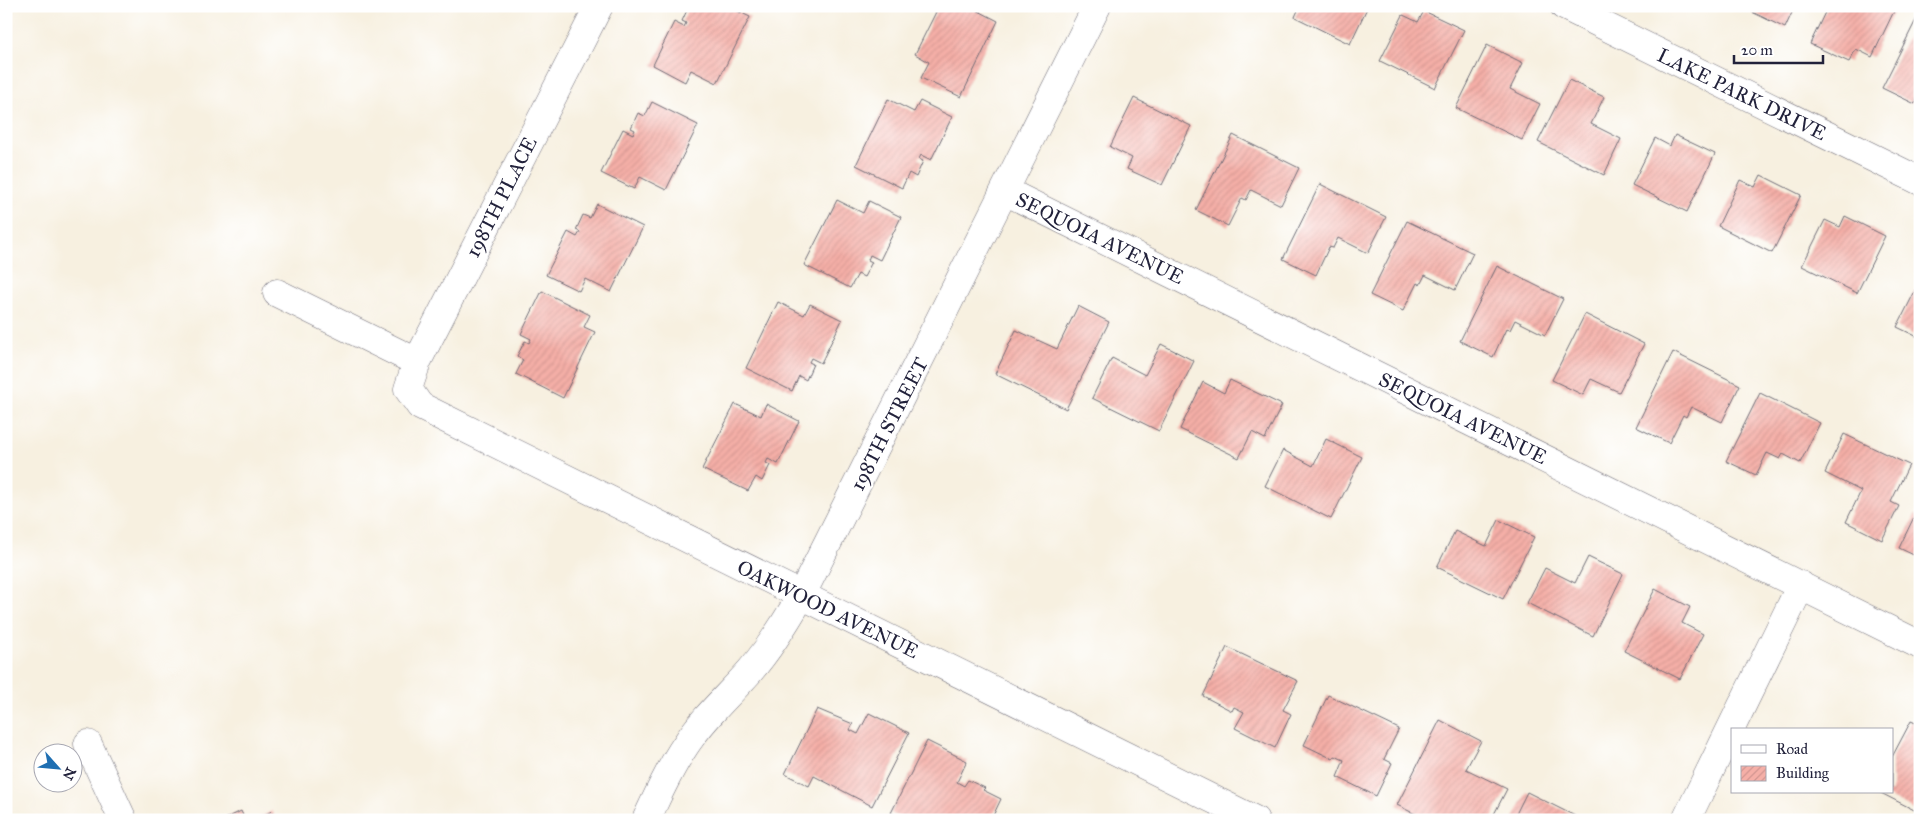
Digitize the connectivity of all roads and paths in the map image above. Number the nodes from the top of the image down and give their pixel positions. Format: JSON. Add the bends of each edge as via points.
{"nodes":[{"id":1,"x":599,"y":6,"type":"edge"},
{"id":2,"x":1097,"y":6,"type":"edge"},
{"id":3,"x":1564,"y":6,"type":"edge"},
{"id":4,"x":1920,"y":181,"type":"edge"},
{"id":5,"x":1005,"y":191,"type":"junction"},
{"id":6,"x":277,"y":293,"type":"dead end"},
{"id":7,"x":417,"y":362,"type":"junction"},
{"id":8,"x":408,"y":389,"type":"joint"},
{"id":9,"x":1801,"y":585,"type":"junction"},
{"id":10,"x":801,"y":596,"type":"junction"},
{"id":11,"x":1920,"y":644,"type":"edge"},
{"id":12,"x":1731,"y":728,"type":"edge"},
{"id":13,"x":1731,"y":728,"type":"edge"},
{"id":14,"x":88,"y":744,"type":"dead end"},
{"id":15,"x":123,"y":820,"type":"edge"},
{"id":16,"x":646,"y":820,"type":"edge"},
{"id":17,"x":1255,"y":820,"type":"edge"},
{"id":18,"x":1686,"y":820,"type":"edge"}],
"edges":[{"from":1,"to":7,"type":"street","name":"198TH PLACE"},
{"from":2,"to":5,"type":"street","name":"198TH STREET"},
{"from":3,"to":4,"type":"street","name":"LAKE PARK DRIVE"},
{"from":5,"to":9,"type":"street","name":"SEQUOIA AVENUE"},
{"from":5,"to":10,"type":"street","name":"198TH STREET"},
{"from":6,"to":7,"type":"street"},
{"from":7,"to":8,"type":"street","name":"198TH PLACE"},
{"from":8,"to":10,"type":"street","name":"OAKWOOD AVENUE","via":[[420,406]]},
{"from":9,"to":11,"type":"street","name":"SEQUOIA AVENUE"},
{"from":9,"to":13,"type":"street"},
{"from":10,"to":16,"type":"street","name":"198TH STREET","via":[[751,670],[686,744]]},
{"from":10,"to":17,"type":"street","name":"OAKWOOD AVENUE"},
{"from":12,"to":18,"type":"street"},
{"from":14,"to":15,"type":"street"}]}
